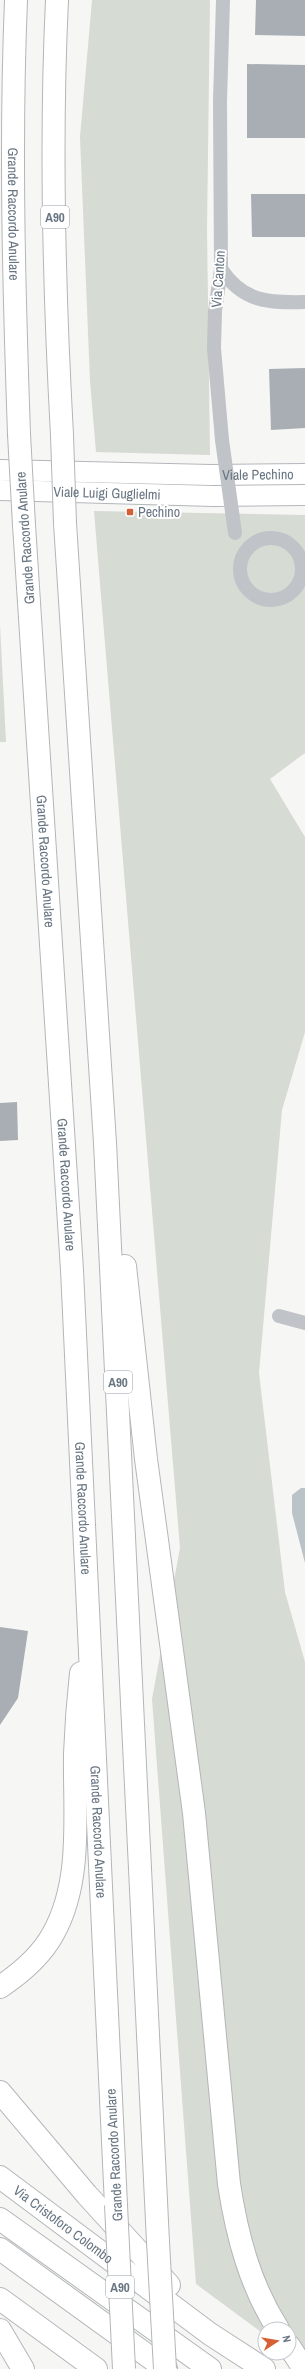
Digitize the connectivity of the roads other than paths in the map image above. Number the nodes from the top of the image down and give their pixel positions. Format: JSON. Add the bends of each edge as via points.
{"nodes":[{"id":1,"x":16,"y":0,"type":"edge"},
{"id":2,"x":57,"y":0,"type":"edge"},
{"id":3,"x":223,"y":0,"type":"edge"},
{"id":4,"x":221,"y":269,"type":"junction"},
{"id":5,"x":305,"y":302,"type":"edge"},
{"id":6,"x":0,"y":470,"type":"edge"},
{"id":7,"x":305,"y":474,"type":"edge"},
{"id":8,"x":211,"y":475,"type":"joint"},
{"id":9,"x":0,"y":490,"type":"edge"},
{"id":10,"x":214,"y":496,"type":"joint"},
{"id":11,"x":305,"y":496,"type":"edge"},
{"id":12,"x":242,"y":555,"type":"junction"},
{"id":13,"x":105,"y":1143,"type":"junction"},
{"id":14,"x":279,"y":1316,"type":"dead end"},
{"id":15,"x":305,"y":1323,"type":"edge"},
{"id":16,"x":88,"y":1610,"type":"junction"},
{"id":17,"x":0,"y":1987,"type":"edge"},
{"id":18,"x":0,"y":2092,"type":"edge"},
{"id":19,"x":0,"y":2178,"type":"edge"},
{"id":20,"x":0,"y":2219,"type":"edge"},
{"id":21,"x":0,"y":2249,"type":"edge"},
{"id":22,"x":0,"y":2299,"type":"edge"},
{"id":23,"x":274,"y":2321,"type":"edge"},
{"id":24,"x":0,"y":2330,"type":"edge"},
{"id":25,"x":210,"y":2334,"type":"junction"},
{"id":26,"x":297,"y":2358,"type":"edge"},
{"id":27,"x":23,"y":2369,"type":"edge"},
{"id":28,"x":96,"y":2369,"type":"edge"},
{"id":29,"x":124,"y":2369,"type":"edge"},
{"id":30,"x":165,"y":2369,"type":"edge"},
{"id":31,"x":210,"y":2369,"type":"edge"},
{"id":32,"x":264,"y":2369,"type":"edge"},
{"id":33,"x":304,"y":2369,"type":"edge"}],
"edges":[{"from":1,"to":16,"type":"main road","name":"Grande Raccordo Anulare","number":"A90","bridge":true,"via":[[12,110],[19,434],[59,1047]]},
{"from":2,"to":13,"type":"main road","number":"A90","bridge":true,"via":[[54,168],[65,523]]},
{"from":3,"to":4,"type":"street","name":"Via Canton","via":[[220,102]]},
{"from":4,"to":5,"type":"street","via":[[233,285],[249,296],[269,301]]},
{"from":4,"to":12,"type":"street","name":"Via Canton","bridge":true,"via":[[215,311],[214,348],[234,533]]},
{"from":6,"to":8,"type":"street","name":"Viale Luigi Guglielmi"},
{"from":7,"to":8,"type":"street","name":"Viale Pechino"},
{"from":9,"to":10,"type":"street","name":"Viale Luigi Guglielmi"},
{"from":10,"to":11,"type":"street","name":"Viale Pechino"},
{"from":12,"to":12,"type":"street","name":"Via Canton","via":[[239,570],[243,584],[257,598],[277,600],[295,590],[302,570],[301,559],[291,546],[278,538],[267,538],[256,541]]},
{"from":13,"to":23,"type":"main road","via":[[127,1279],[146,1459],[194,1813],[229,2184],[239,2239],[248,2267]]},
{"from":13,"to":30,"type":"main road","number":"A90","bridge":true},
{"from":14,"to":15,"type":"street"},
{"from":16,"to":17,"type":"main road","via":[[77,1709],[74,1843],[67,1899],[59,1922],[44,1947],[18,1974]]},
{"from":16,"to":29,"type":"main road","name":"Grande Raccordo Anulare","number":"A90","bridge":true},
{"from":18,"to":25,"type":"main road"},
{"from":19,"to":25,"type":"main road","name":"Via Cristoforo Colombo"},
{"from":20,"to":31,"type":"main road"},
{"from":21,"to":30,"type":"main road"},
{"from":22,"to":28,"type":"main road"},
{"from":24,"to":27,"type":"main road"},
{"from":25,"to":32,"type":"main road","name":"Via Cristoforo Colombo"},
{"from":26,"to":33,"type":"main road"}]}
